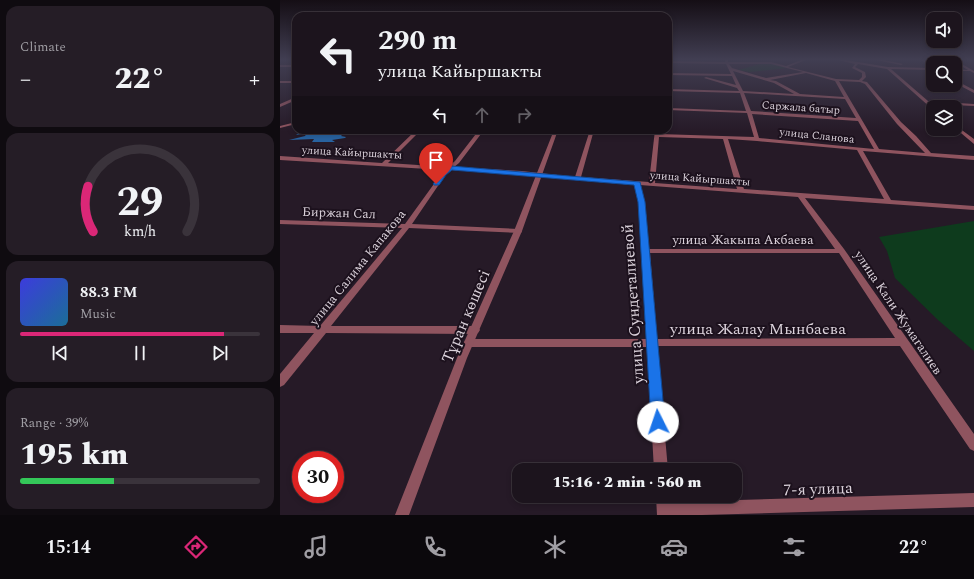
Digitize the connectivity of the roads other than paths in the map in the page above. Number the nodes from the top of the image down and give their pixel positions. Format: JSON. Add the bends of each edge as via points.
{"nodes":[{"id":1,"x":728,"y":84,"type":"edge"},
{"id":2,"x":738,"y":84,"type":"edge"},
{"id":3,"x":780,"y":84,"type":"edge"},
{"id":4,"x":838,"y":84,"type":"edge"},
{"id":5,"x":867,"y":84,"type":"edge"},
{"id":6,"x":906,"y":84,"type":"edge"},
{"id":7,"x":962,"y":85,"type":"edge"},
{"id":8,"x":739,"y":87,"type":"junction"},
{"id":9,"x":672,"y":90,"type":"edge"},
{"id":10,"x":741,"y":92,"type":"junction"},
{"id":11,"x":974,"y":92,"type":"edge"},
{"id":12,"x":800,"y":95,"type":"junction"},
{"id":13,"x":847,"y":98,"type":"junction"},
{"id":14,"x":292,"y":100,"type":"edge"},
{"id":15,"x":289,"y":101,"type":"junction"},
{"id":16,"x":926,"y":101,"type":"edge"},
{"id":17,"x":280,"y":102,"type":"edge"},
{"id":18,"x":962,"y":104,"type":"edge"},
{"id":19,"x":974,"y":105,"type":"edge"},
{"id":20,"x":280,"y":106,"type":"edge"},
{"id":21,"x":672,"y":109,"type":"edge"},
{"id":22,"x":749,"y":112,"type":"junction"},
{"id":23,"x":860,"y":120,"type":"junction"},
{"id":24,"x":292,"y":124,"type":"edge"},
{"id":25,"x":280,"y":127,"type":"edge"},
{"id":26,"x":962,"y":132,"type":"edge"},
{"id":27,"x":415,"y":134,"type":"edge"},
{"id":28,"x":479,"y":134,"type":"edge"},
{"id":29,"x":554,"y":134,"type":"edge"},
{"id":30,"x":591,"y":134,"type":"edge"},
{"id":31,"x":657,"y":134,"type":"edge"},
{"id":32,"x":671,"y":134,"type":"edge"},
{"id":33,"x":725,"y":138,"type":"junction"},
{"id":34,"x":757,"y":139,"type":"junction"},
{"id":35,"x":974,"y":142,"type":"edge"},
{"id":36,"x":860,"y":149,"type":"junction"},
{"id":37,"x":878,"y":151,"type":"junction"},
{"id":38,"x":929,"y":154,"type":"junction"},
{"id":39,"x":280,"y":158,"type":"edge"},
{"id":40,"x":974,"y":158,"type":"edge"},
{"id":41,"x":385,"y":163,"type":"junction"},
{"id":42,"x":451,"y":168,"type":"junction"},
{"id":43,"x":539,"y":175,"type":"junction"},
{"id":44,"x":577,"y":179,"type":"junction"},
{"id":45,"x":637,"y":184,"type":"junction"},
{"id":46,"x":652,"y":185,"type":"junction"},
{"id":47,"x":741,"y":192,"type":"junction"},
{"id":48,"x":801,"y":196,"type":"junction"},
{"id":49,"x":889,"y":202,"type":"junction"},
{"id":50,"x":974,"y":208,"type":"edge"},
{"id":51,"x":280,"y":222,"type":"edge"},
{"id":52,"x":407,"y":226,"type":"junction"},
{"id":53,"x":518,"y":232,"type":"junction"},
{"id":54,"x":841,"y":250,"type":"junction"},
{"id":55,"x":645,"y":251,"type":"junction"},
{"id":56,"x":280,"y":329,"type":"edge"},
{"id":57,"x":323,"y":329,"type":"junction"},
{"id":58,"x":475,"y":330,"type":"junction"},
{"id":59,"x":902,"y":342,"type":"junction"},
{"id":60,"x":469,"y":343,"type":"junction"},
{"id":61,"x":653,"y":343,"type":"junction"},
{"id":62,"x":280,"y":382,"type":"edge"},
{"id":63,"x":974,"y":445,"type":"edge"},
{"id":64,"x":661,"y":463,"type":"edge"},
{"id":65,"x":974,"y":500,"type":"edge"},
{"id":66,"x":664,"y":507,"type":"edge"},
{"id":67,"x":402,"y":515,"type":"edge"}],
"edges":[{"from":1,"to":8,"type":"street"},
{"from":2,"to":8,"type":"street"},
{"from":3,"to":12,"type":"street"},
{"from":4,"to":13,"type":"street"},
{"from":5,"to":38,"type":"street"},
{"from":6,"to":16,"type":"street"},
{"from":7,"to":11,"type":"street"},
{"from":8,"to":10,"type":"street"},
{"from":9,"to":10,"type":"street"},
{"from":10,"to":12,"type":"street"},
{"from":10,"to":22,"type":"street"},
{"from":12,"to":13,"type":"street"},
{"from":13,"to":23,"type":"street"},
{"from":14,"to":15,"type":"street"},
{"from":15,"to":17,"type":"street"},
{"from":15,"to":20,"type":"street"},
{"from":18,"to":19,"type":"street"},
{"from":21,"to":22,"type":"street","name":"Саржала батыр"},
{"from":22,"to":23,"type":"street","name":"Саржала батыр"},
{"from":22,"to":34,"type":"street"},
{"from":23,"to":37,"type":"street"},
{"from":24,"to":25,"type":"street"},
{"from":26,"to":35,"type":"street"},
{"from":27,"to":41,"type":"street"},
{"from":28,"to":42,"type":"street","name":"улица Салима Капакова"},
{"from":29,"to":43,"type":"street","name":"Тұран көшесі"},
{"from":30,"to":44,"type":"street"},
{"from":31,"to":46,"type":"street"},
{"from":32,"to":33,"type":"street","name":"улица Сланова"},
{"from":33,"to":34,"type":"street","name":"улица Сланова"},
{"from":33,"to":47,"type":"street"},
{"from":34,"to":36,"type":"street","name":"улица Сланова"},
{"from":36,"to":37,"type":"street","name":"улица Сланова"},
{"from":36,"to":49,"type":"street"},
{"from":37,"to":38,"type":"street","name":"улица Сланова"},
{"from":38,"to":40,"type":"street","name":"улица Сланова"},
{"from":39,"to":41,"type":"street","name":"улица Кайыршакты"},
{"from":41,"to":42,"type":"street","name":"улица Кайыршакты"},
{"from":42,"to":43,"type":"street","name":"улица Кайыршакты"},
{"from":42,"to":52,"type":"street","name":"улица Салима Капакова","via":[[444,173]]},
{"from":43,"to":44,"type":"street","name":"улица Кайыршакты"},
{"from":43,"to":53,"type":"street","name":"Тұран көшесі"},
{"from":44,"to":45,"type":"street","name":"улица Кайыршакты"},
{"from":45,"to":46,"type":"street","name":"улица Кайыршакты"},
{"from":45,"to":55,"type":"street","name":"улица Сундеталиевой","via":[[642,202]]},
{"from":46,"to":47,"type":"street","name":"улица Кайыршакты"},
{"from":47,"to":48,"type":"street","name":"улица Кайыршакты"},
{"from":48,"to":49,"type":"street","name":"улица Кайыршакты"},
{"from":48,"to":54,"type":"street","name":"улица Кали Жумагалиев"},
{"from":49,"to":50,"type":"street","name":"улица Кайыршакты"},
{"from":51,"to":52,"type":"street","name":"Биржан Сал"},
{"from":52,"to":53,"type":"street","name":"Биржан Сал"},
{"from":52,"to":57,"type":"street","name":"улица Салима Капакова"},
{"from":53,"to":58,"type":"street","name":"Тұран көшесі"},
{"from":54,"to":55,"type":"street","name":"улица Жакыпа Акбаева"},
{"from":54,"to":59,"type":"street","name":"улица Кали Жумагалиев"},
{"from":55,"to":61,"type":"street","name":"улица Сундеталиевой"},
{"from":56,"to":57,"type":"street"},
{"from":57,"to":58,"type":"street"},
{"from":57,"to":62,"type":"street","name":"улица Салима Капакова"},
{"from":58,"to":60,"type":"street","name":"Тұран көшесі"},
{"from":59,"to":61,"type":"street","name":"улица Жалау Мынбаева"},
{"from":59,"to":63,"type":"street","name":"улица Кали Жумагалиев"},
{"from":60,"to":61,"type":"street","name":"улица Жалау Мынбаева"},
{"from":60,"to":67,"type":"street","name":"Тұран көшесі"},
{"from":61,"to":64,"type":"street","name":"улица Сундеталиевой"},
{"from":65,"to":66,"type":"street","name":"7-я улица"}]}
